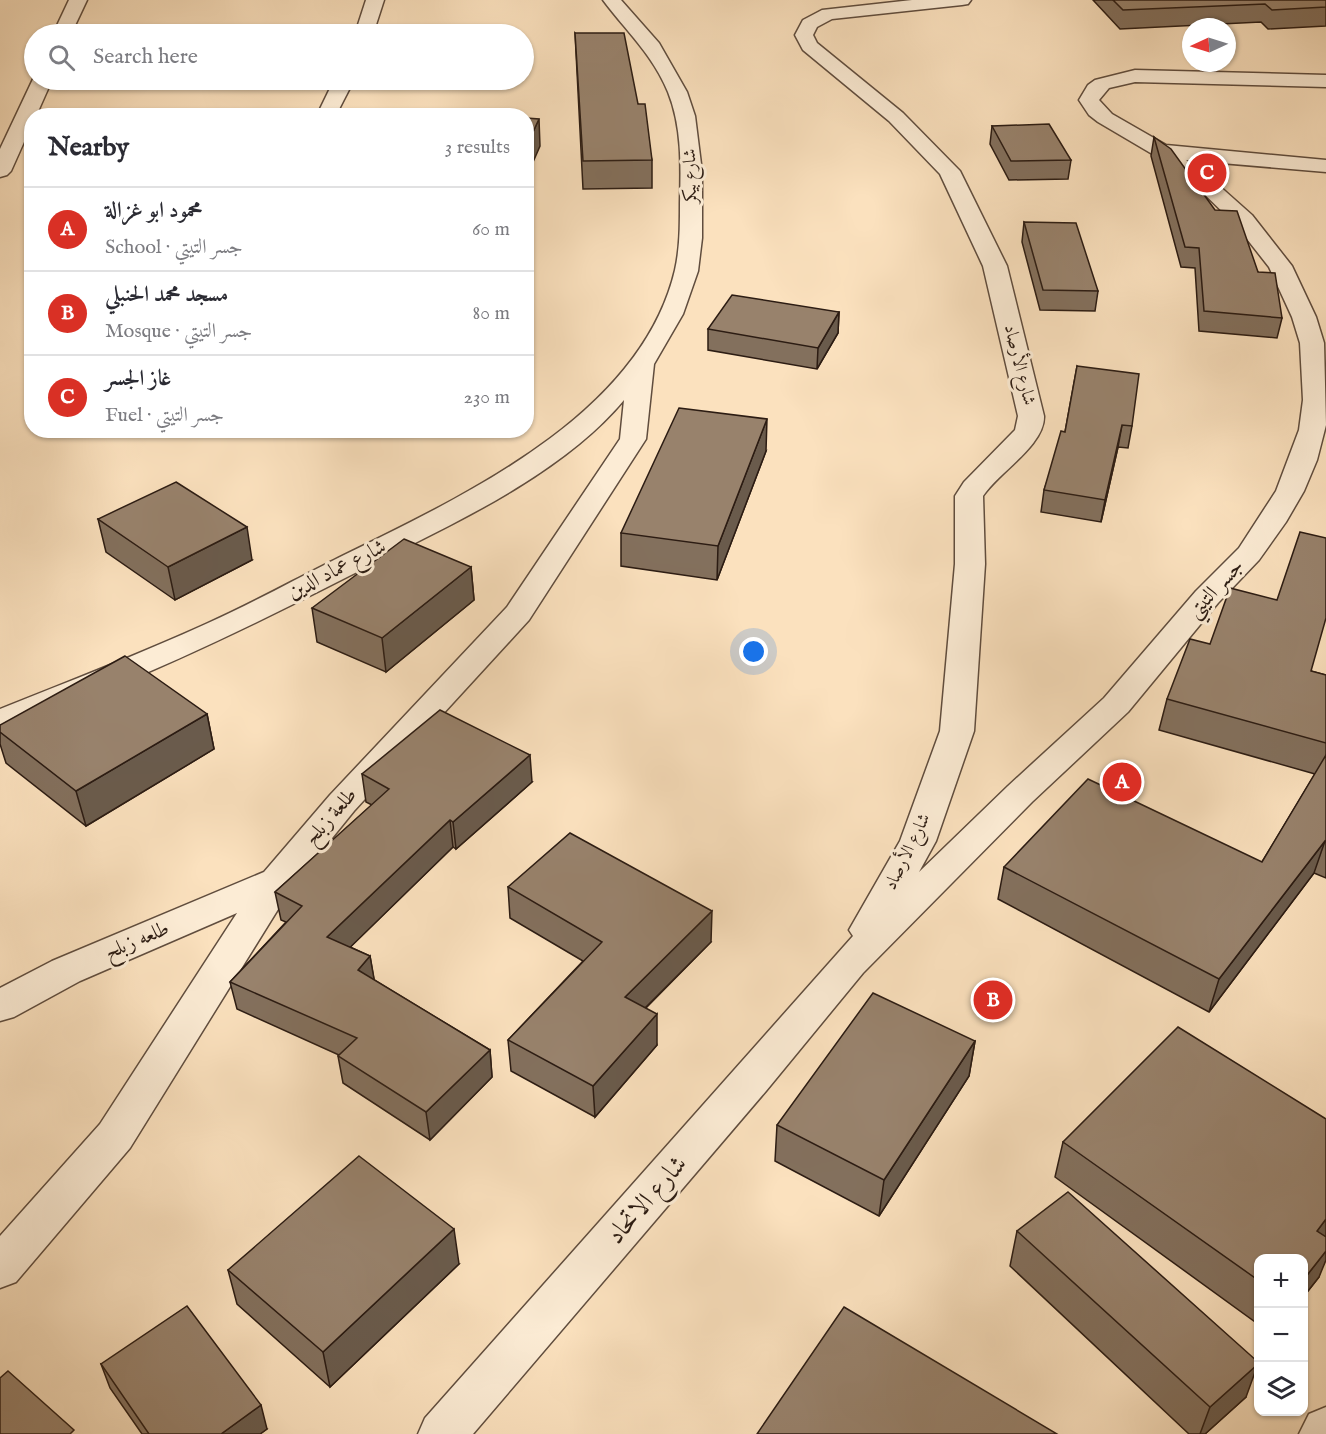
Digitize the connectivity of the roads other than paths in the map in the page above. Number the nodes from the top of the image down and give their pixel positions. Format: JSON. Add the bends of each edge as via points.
{"nodes":[{"id":1,"x":78,"y":0,"type":"edge"},
{"id":2,"x":375,"y":0,"type":"edge"},
{"id":3,"x":612,"y":0,"type":"edge"},
{"id":4,"x":962,"y":0,"type":"edge"},
{"id":5,"x":67,"y":24,"type":"edge"},
{"id":6,"x":367,"y":24,"type":"edge"},
{"id":7,"x":1326,"y":81,"type":"edge"},
{"id":8,"x":37,"y":90,"type":"edge"},
{"id":9,"x":339,"y":90,"type":"edge"},
{"id":10,"x":29,"y":108,"type":"edge"},
{"id":11,"x":330,"y":108,"type":"edge"},
{"id":12,"x":24,"y":119,"type":"edge"},
{"id":13,"x":1160,"y":151,"type":"junction"},
{"id":14,"x":1326,"y":166,"type":"edge"},
{"id":15,"x":0,"y":171,"type":"edge"},
{"id":16,"x":641,"y":364,"type":"junction"},
{"id":17,"x":0,"y":721,"type":"edge"},
{"id":18,"x":277,"y":881,"type":"junction"},
{"id":19,"x":849,"y":963,"type":"junction"},
{"id":20,"x":0,"y":1006,"type":"edge"},
{"id":21,"x":0,"y":1268,"type":"edge"},
{"id":22,"x":1326,"y":1430,"type":"edge"},
{"id":23,"x":442,"y":1434,"type":"edge"},
{"id":24,"x":1323,"y":1434,"type":"edge"}],
"edges":[{"from":1,"to":5,"type":"street"},
{"from":2,"to":6,"type":"street"},
{"from":3,"to":16,"type":"street","name":"شارع بيكر","via":[[660,57],[680,92],[689,127],[693,172],[689,258],[675,307]]},
{"from":4,"to":19,"type":"street","name":"شارع الأرصاد","via":[[828,14],[809,24],[804,35],[809,46],[896,117],[949,171],[995,266],[1031,416],[1026,434],[969,496],[970,564],[957,731],[918,841]]},
{"from":7,"to":13,"type":"street","name":"جسر التيتي","via":[[1149,75],[1111,81],[1095,89],[1089,100],[1096,111]]},
{"from":8,"to":10,"type":"street"},
{"from":9,"to":11,"type":"street"},
{"from":12,"to":15,"type":"street"},
{"from":13,"to":14,"type":"street"},
{"from":13,"to":19,"type":"street","name":"جسر التيتي","via":[[1200,179],[1244,220],[1293,291],[1312,344],[1316,371],[1312,430],[1303,460],[1290,491],[1249,554],[1207,597],[1116,705]]},
{"from":16,"to":17,"type":"street","name":"شارع عماد الدين","via":[[602,408],[565,441],[454,511],[219,630]]},
{"from":16,"to":18,"type":"street","name":"طلعة زبلح","via":[[633,439],[518,613],[342,803]]},
{"from":18,"to":20,"type":"street","name":"طلعه زبلح","via":[[66,971]]},
{"from":18,"to":21,"type":"street","name":"طلعة زبلح","via":[[115,1136]]},
{"from":19,"to":23,"type":"street","name":"شارع الاتحاد"},
{"from":22,"to":24,"type":"street"}]}
